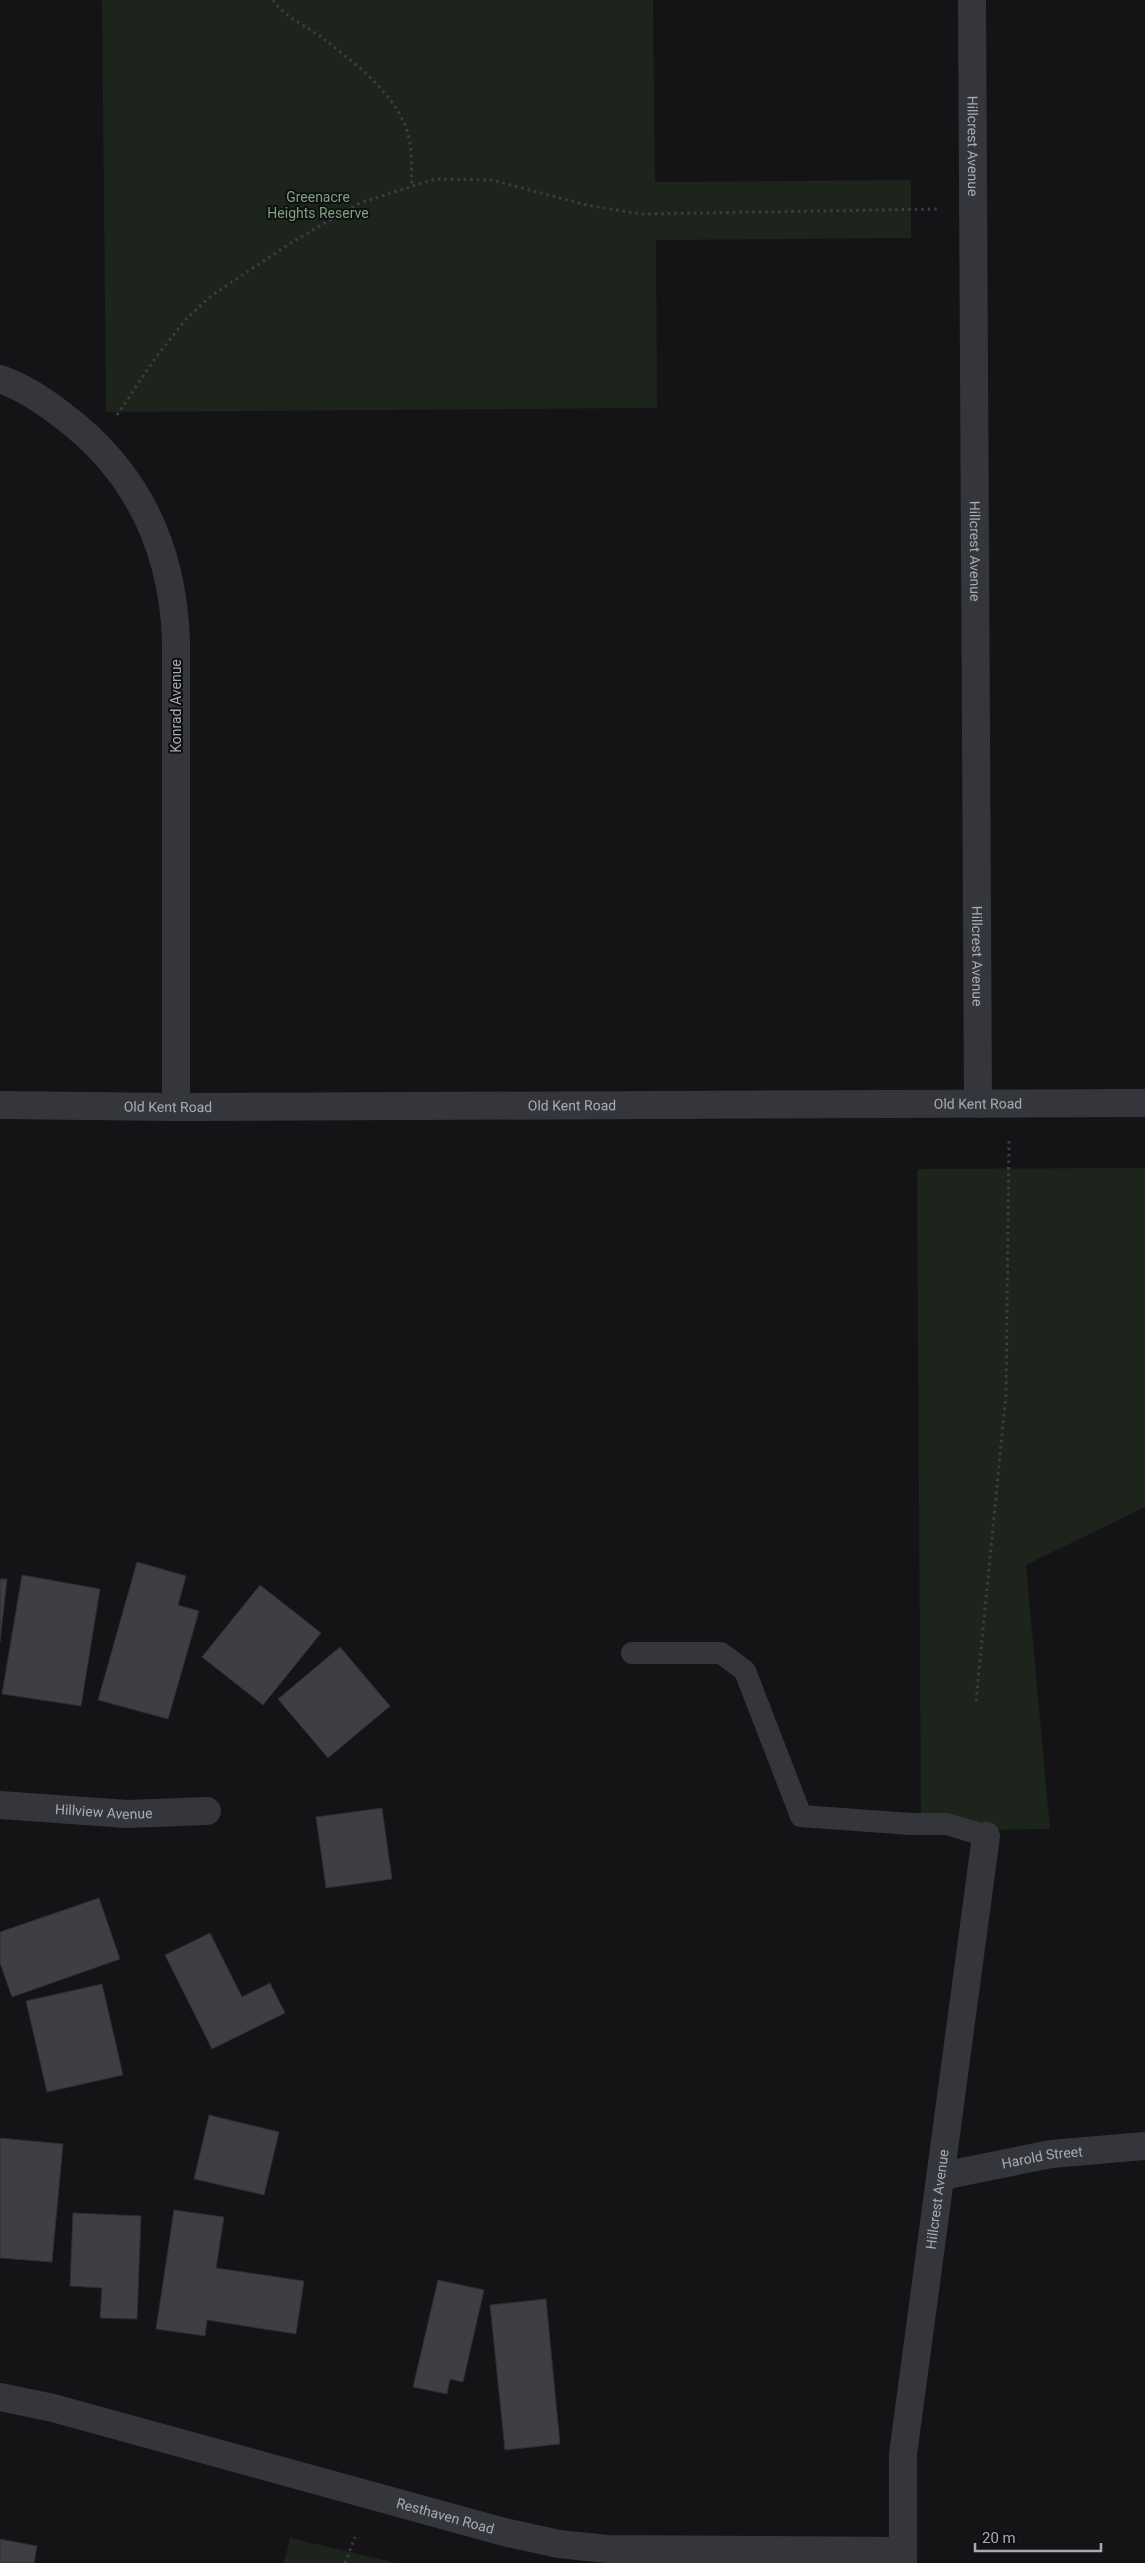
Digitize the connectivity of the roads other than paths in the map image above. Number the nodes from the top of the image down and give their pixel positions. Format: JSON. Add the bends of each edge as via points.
{"nodes":[{"id":1,"x":972,"y":0,"type":"edge"},
{"id":2,"x":0,"y":379,"type":"edge"},
{"id":3,"x":1145,"y":1103,"type":"edge"},
{"id":4,"x":978,"y":1104,"type":"junction"},
{"id":5,"x":0,"y":1105,"type":"edge"},
{"id":6,"x":176,"y":1107,"type":"junction"},
{"id":7,"x":632,"y":1653,"type":"dead end"},
{"id":8,"x":0,"y":1805,"type":"edge"},
{"id":9,"x":207,"y":1811,"type":"dead end"},
{"id":10,"x":986,"y":1836,"type":"joint"},
{"id":11,"x":1145,"y":2146,"type":"edge"},
{"id":12,"x":942,"y":2176,"type":"junction"},
{"id":13,"x":0,"y":2397,"type":"edge"},
{"id":14,"x":903,"y":2557,"type":"edge"}],
"edges":[{"from":1,"to":4,"type":"street","name":"Hillcrest Avenue"},
{"from":2,"to":6,"type":"street","name":"Konrad Avenue","via":[[36,396],[96,442],[121,473],[148,517],[172,592],[176,641]]},
{"from":3,"to":4,"type":"street","name":"Old Kent Road"},
{"from":4,"to":6,"type":"street","name":"Old Kent Road"},
{"from":5,"to":6,"type":"street","name":"Old Kent Road"},
{"from":7,"to":10,"type":"lane","via":[[721,1653],[745,1671],[801,1816],[947,1824]]},
{"from":8,"to":9,"type":"street","name":"Hillview Avenue","via":[[127,1814]]},
{"from":10,"to":12,"type":"street","name":"Hillcrest Avenue"},
{"from":11,"to":12,"type":"street","name":"Harold Street","via":[[1051,2154]]},
{"from":12,"to":14,"type":"street","name":"Hillcrest Avenue","via":[[903,2454]]},
{"from":13,"to":14,"type":"street","name":"Resthaven Road","via":[[53,2408],[504,2532],[559,2544],[607,2549]]}]}
